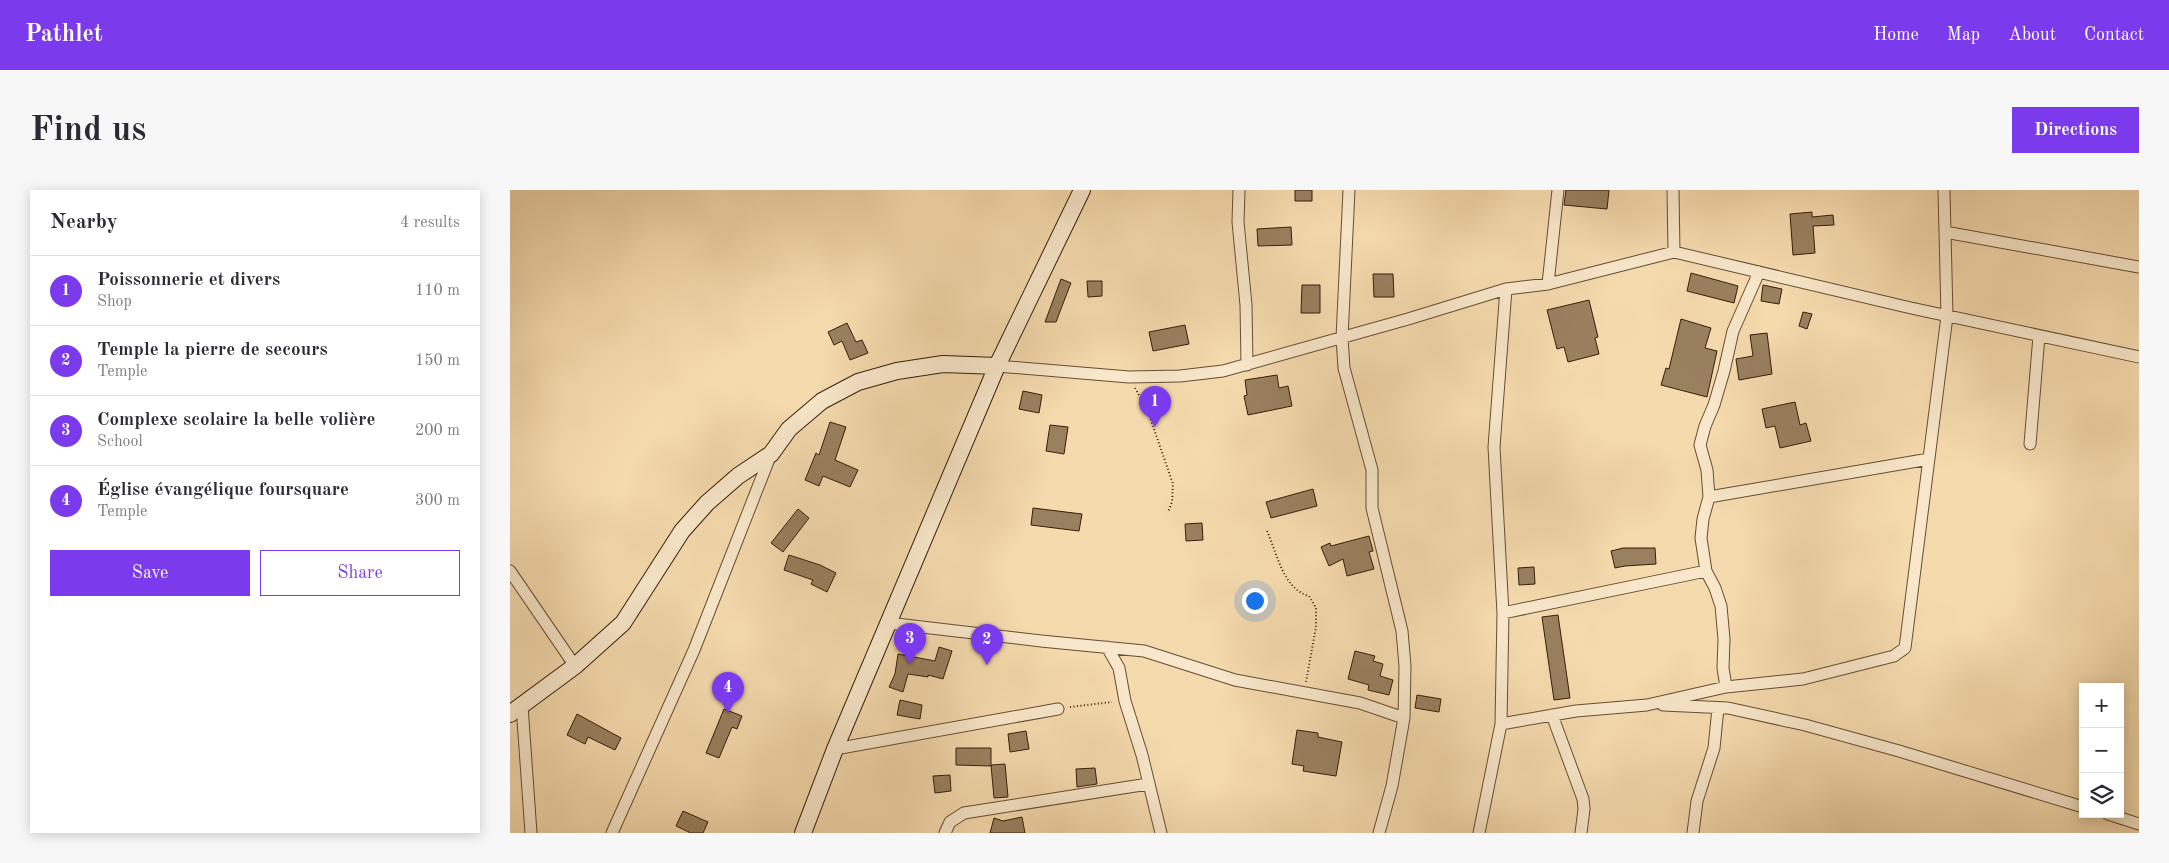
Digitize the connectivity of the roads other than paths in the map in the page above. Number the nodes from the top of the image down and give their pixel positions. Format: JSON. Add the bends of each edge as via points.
{"nodes":[{"id":1,"x":1082,"y":190,"type":"edge"},
{"id":2,"x":1239,"y":190,"type":"edge"},
{"id":3,"x":1349,"y":190,"type":"edge"},
{"id":4,"x":1558,"y":190,"type":"edge"},
{"id":5,"x":1674,"y":190,"type":"edge"},
{"id":6,"x":1944,"y":190,"type":"edge"},
{"id":7,"x":1945,"y":232,"type":"junction"},
{"id":8,"x":1674,"y":252,"type":"junction"},
{"id":9,"x":2139,"y":267,"type":"edge"},
{"id":10,"x":1759,"y":272,"type":"junction"},
{"id":11,"x":1548,"y":284,"type":"junction"},
{"id":12,"x":1506,"y":289,"type":"junction"},
{"id":13,"x":1947,"y":316,"type":"junction"},
{"id":14,"x":2039,"y":336,"type":"junction"},
{"id":15,"x":1342,"y":338,"type":"junction"},
{"id":16,"x":2139,"y":357,"type":"edge"},
{"id":17,"x":1247,"y":365,"type":"junction"},
{"id":18,"x":997,"y":366,"type":"junction"},
{"id":19,"x":2030,"y":444,"type":"dead end"},
{"id":20,"x":772,"y":454,"type":"junction"},
{"id":21,"x":1929,"y":459,"type":"junction"},
{"id":22,"x":1708,"y":497,"type":"junction"},
{"id":23,"x":1706,"y":571,"type":"junction"},
{"id":24,"x":510,"y":572,"type":"edge"},
{"id":25,"x":1503,"y":612,"type":"junction"},
{"id":26,"x":888,"y":623,"type":"junction"},
{"id":27,"x":1107,"y":647,"type":"junction"},
{"id":28,"x":575,"y":666,"type":"junction"},
{"id":29,"x":1726,"y":687,"type":"junction"},
{"id":30,"x":1647,"y":705,"type":"junction"},
{"id":31,"x":1718,"y":708,"type":"junction"},
{"id":32,"x":1058,"y":709,"type":"road end"},
{"id":33,"x":516,"y":710,"type":"edge"},
{"id":34,"x":1552,"y":715,"type":"junction"},
{"id":35,"x":1404,"y":718,"type":"junction"},
{"id":36,"x":1501,"y":724,"type":"junction"},
{"id":37,"x":835,"y":749,"type":"junction"},
{"id":38,"x":1148,"y":784,"type":"junction"},
{"id":39,"x":2079,"y":806,"type":"edge"},
{"id":40,"x":2120,"y":818,"type":"edge"},
{"id":41,"x":2139,"y":824,"type":"edge"},
{"id":42,"x":531,"y":833,"type":"edge"},
{"id":43,"x":612,"y":833,"type":"edge"},
{"id":44,"x":803,"y":833,"type":"edge"},
{"id":45,"x":945,"y":833,"type":"edge"},
{"id":46,"x":1161,"y":833,"type":"edge"},
{"id":47,"x":1379,"y":833,"type":"edge"},
{"id":48,"x":1479,"y":833,"type":"edge"},
{"id":49,"x":1581,"y":833,"type":"edge"},
{"id":50,"x":1693,"y":833,"type":"edge"}],
"edges":[{"from":1,"to":18,"type":"street"},
{"from":2,"to":17,"type":"street"},
{"from":3,"to":15,"type":"street"},
{"from":4,"to":11,"type":"street"},
{"from":5,"to":8,"type":"street"},
{"from":6,"to":7,"type":"street"},
{"from":7,"to":9,"type":"street"},
{"from":7,"to":13,"type":"street"},
{"from":8,"to":10,"type":"street"},
{"from":8,"to":11,"type":"street"},
{"from":10,"to":13,"type":"street"},
{"from":10,"to":22,"type":"street","via":[[1732,331],[1724,371],[1700,444],[1707,470]]},
{"from":11,"to":12,"type":"street"},
{"from":12,"to":15,"type":"street"},
{"from":12,"to":25,"type":"street","via":[[1494,447]]},
{"from":13,"to":14,"type":"street"},
{"from":13,"to":21,"type":"street"},
{"from":14,"to":16,"type":"street"},
{"from":14,"to":19,"type":"street"},
{"from":15,"to":17,"type":"street"},
{"from":15,"to":35,"type":"street","via":[[1344,368],[1372,470],[1372,508],[1402,630]]},
{"from":17,"to":18,"type":"street","via":[[1180,376],[1129,377]]},
{"from":18,"to":20,"type":"street","via":[[943,364],[858,382],[822,401],[789,429]]},
{"from":18,"to":26,"type":"street"},
{"from":20,"to":28,"type":"street","via":[[738,476],[707,503],[682,531],[624,623]]},
{"from":20,"to":43,"type":"street","via":[[694,650]]},
{"from":21,"to":22,"type":"street"},
{"from":21,"to":29,"type":"street","via":[[1905,648],[1894,656],[1803,679]]},
{"from":22,"to":23,"type":"street","via":[[1701,538]]},
{"from":23,"to":25,"type":"street"},
{"from":23,"to":29,"type":"street","via":[[1721,606]]},
{"from":24,"to":28,"type":"street"},
{"from":25,"to":36,"type":"street"},
{"from":26,"to":27,"type":"street"},
{"from":26,"to":37,"type":"street"},
{"from":27,"to":35,"type":"street","via":[[1144,651],[1234,680],[1360,703]]},
{"from":27,"to":38,"type":"street","via":[[1118,668]]},
{"from":28,"to":33,"type":"street"},
{"from":29,"to":30,"type":"street"},
{"from":30,"to":31,"type":"street"},
{"from":30,"to":34,"type":"street"},
{"from":31,"to":39,"type":"street","via":[[1833,733]]},
{"from":31,"to":50,"type":"street","via":[[1714,748],[1697,800]]},
{"from":32,"to":37,"type":"street"},
{"from":33,"to":42,"type":"street"},
{"from":34,"to":36,"type":"street"},
{"from":34,"to":49,"type":"street","via":[[1582,799]]},
{"from":35,"to":47,"type":"street","via":[[1392,786]]},
{"from":36,"to":48,"type":"street"},
{"from":37,"to":44,"type":"street"},
{"from":38,"to":45,"type":"street","via":[[964,813],[950,822]]},
{"from":38,"to":46,"type":"street"},
{"from":40,"to":41,"type":"street"}]}
